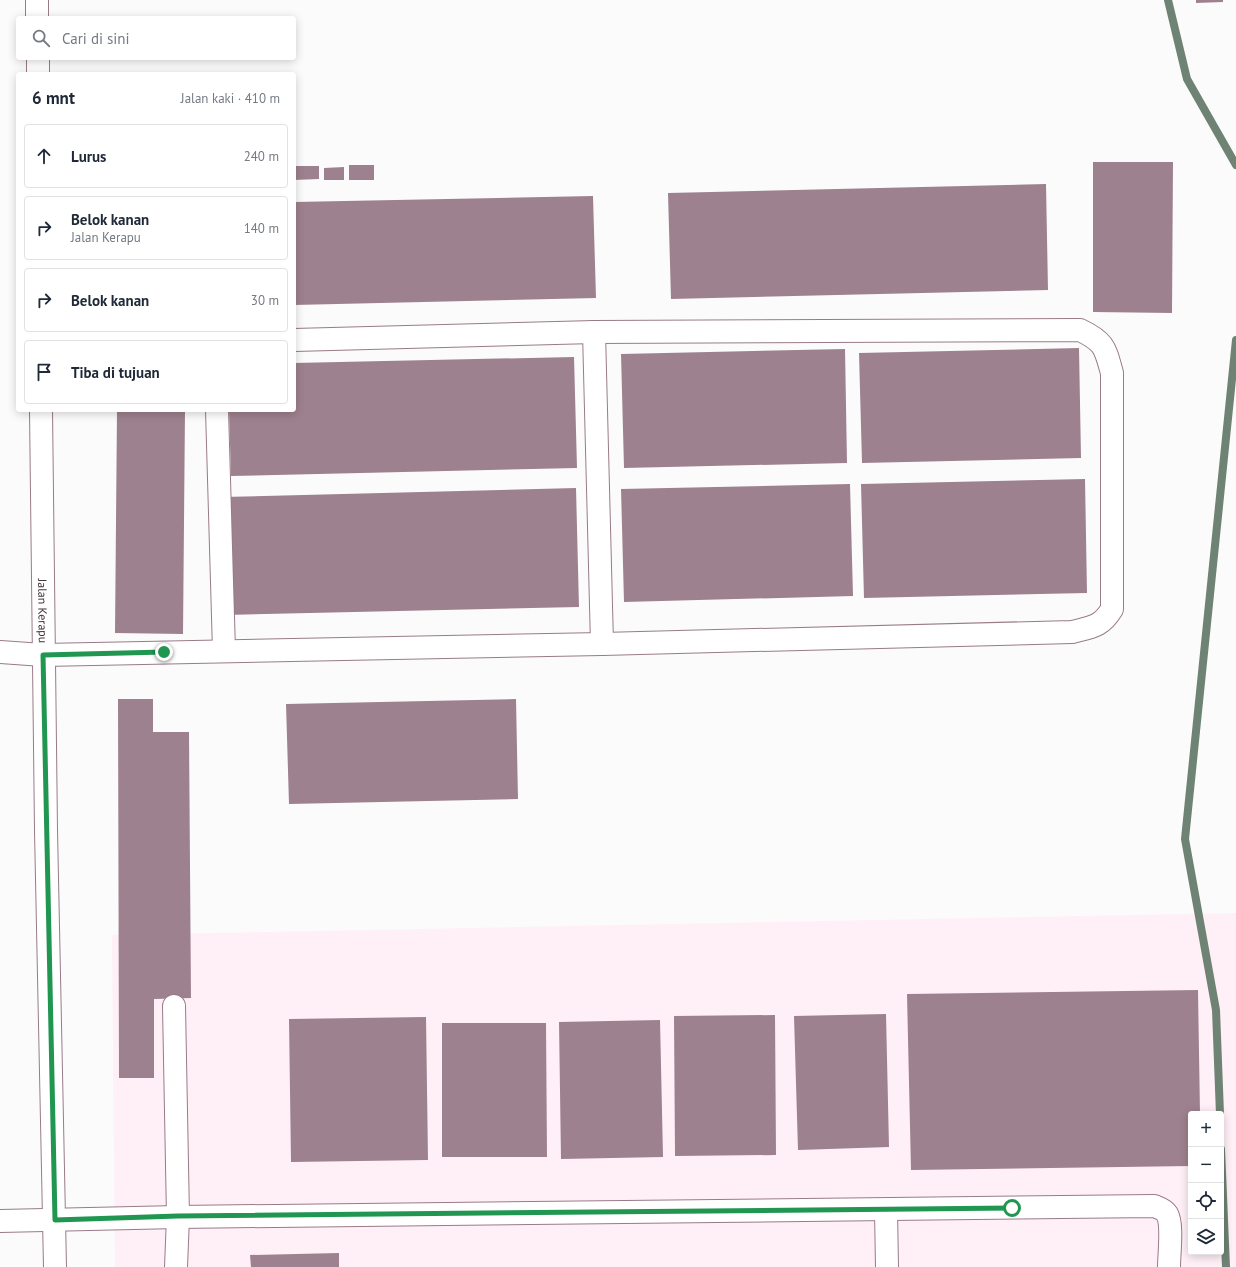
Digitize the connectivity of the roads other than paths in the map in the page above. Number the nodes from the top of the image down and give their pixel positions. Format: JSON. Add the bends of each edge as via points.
{"nodes":[{"id":1,"x":37,"y":0,"type":"edge"},
{"id":2,"x":37,"y":16,"type":"edge"},
{"id":3,"x":38,"y":60,"type":"edge"},
{"id":4,"x":38,"y":72,"type":"edge"},
{"id":5,"x":594,"y":332,"type":"junction"},
{"id":6,"x":296,"y":340,"type":"edge"},
{"id":7,"x":41,"y":412,"type":"edge"},
{"id":8,"x":217,"y":412,"type":"edge"},
{"id":9,"x":602,"y":644,"type":"junction"},
{"id":10,"x":224,"y":651,"type":"junction"},
{"id":11,"x":0,"y":652,"type":"edge"},
{"id":12,"x":43,"y":655,"type":"junction"},
{"id":13,"x":174,"y":1006,"type":"dead end"},
{"id":14,"x":886,"y":1210,"type":"junction"},
{"id":15,"x":178,"y":1216,"type":"junction"},
{"id":16,"x":55,"y":1220,"type":"junction"},
{"id":17,"x":0,"y":1221,"type":"edge"},
{"id":18,"x":55,"y":1267,"type":"edge"},
{"id":19,"x":176,"y":1267,"type":"edge"},
{"id":20,"x":887,"y":1267,"type":"edge"},
{"id":21,"x":1169,"y":1267,"type":"edge"}],
"edges":[{"from":1,"to":2,"type":"street"},
{"from":3,"to":4,"type":"street"},
{"from":5,"to":6,"type":"street"},
{"from":5,"to":9,"type":"street"},
{"from":5,"to":9,"type":"street","via":[[1080,330],[1095,337],[1105,349],[1112,373],[1112,609],[1105,620],[1091,628],[1072,632]]},
{"from":7,"to":12,"type":"street","name":"Jalan Kerapu"},
{"from":8,"to":10,"type":"street"},
{"from":9,"to":10,"type":"street"},
{"from":10,"to":12,"type":"street"},
{"from":11,"to":12,"type":"street"},
{"from":12,"to":16,"type":"street","name":"Jalan Kerapu"},
{"from":13,"to":15,"type":"street"},
{"from":14,"to":15,"type":"street"},
{"from":14,"to":20,"type":"street"},
{"from":14,"to":21,"type":"street","via":[[1154,1206],[1162,1208],[1169,1220]]},
{"from":15,"to":16,"type":"street"},
{"from":15,"to":19,"type":"street"},
{"from":16,"to":17,"type":"street"},
{"from":16,"to":18,"type":"street","name":"Jalan Kerapu"}]}
